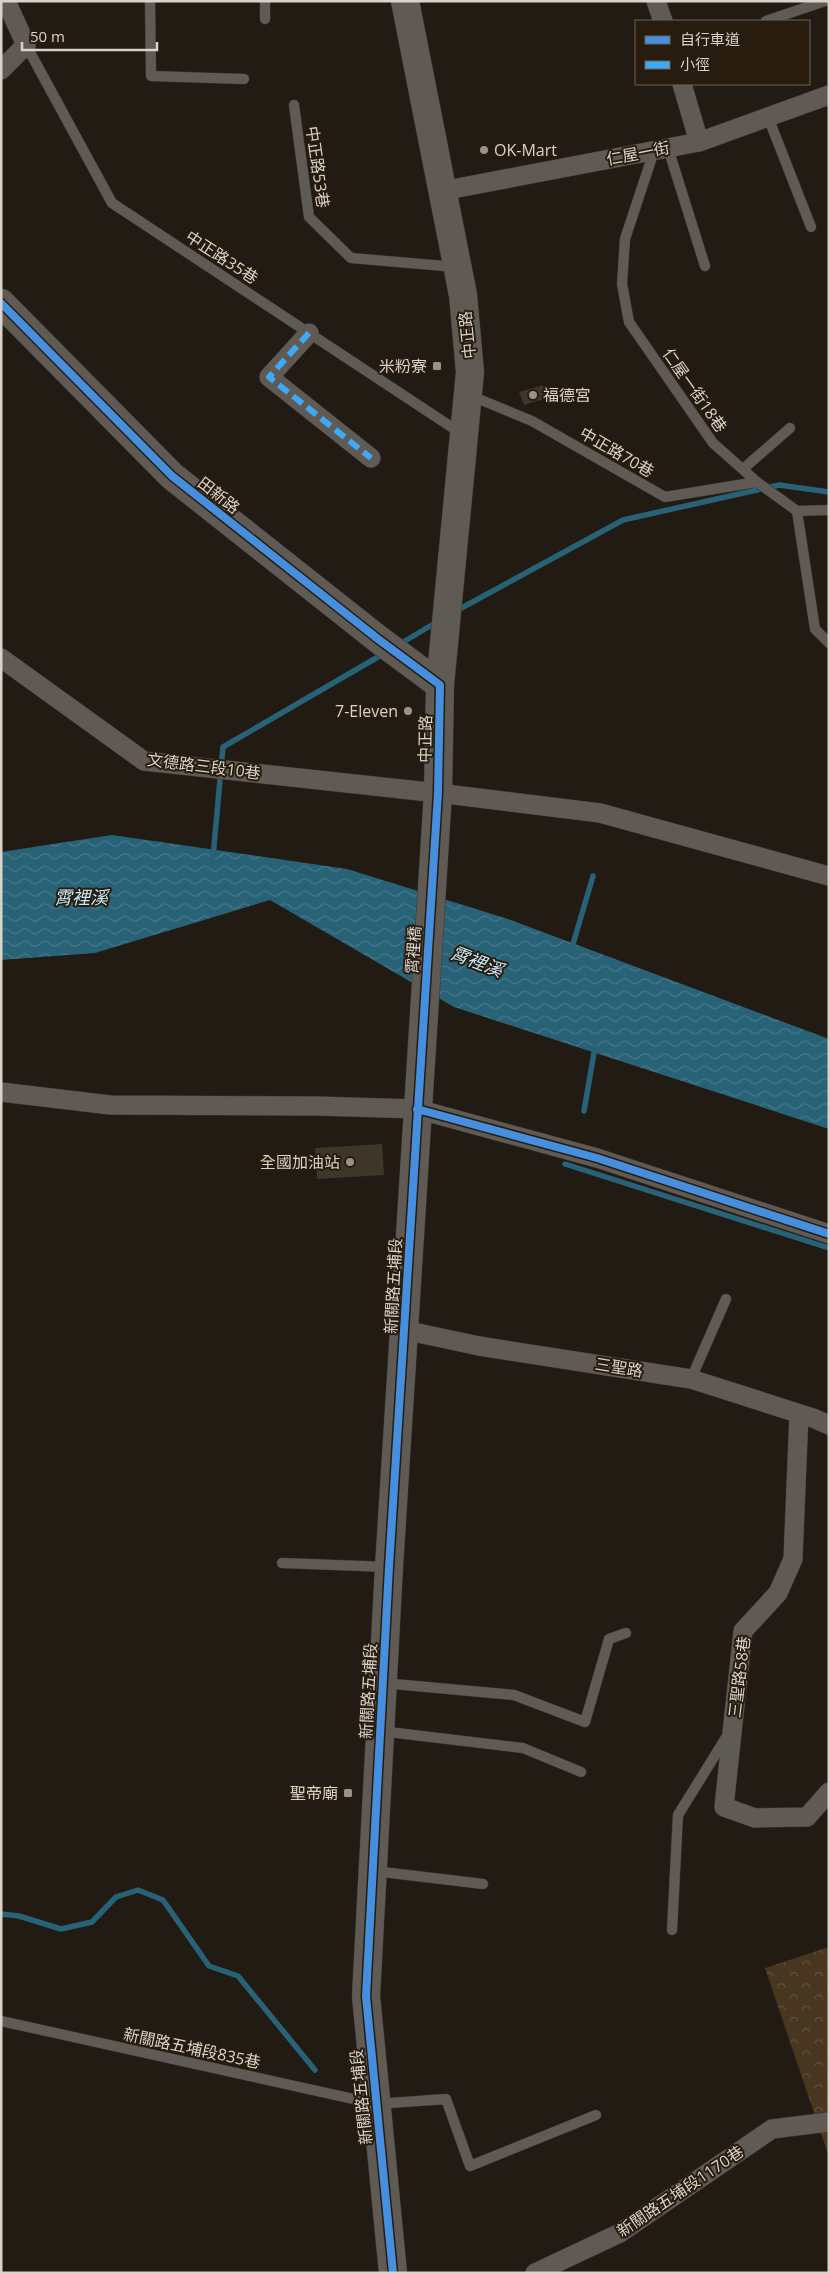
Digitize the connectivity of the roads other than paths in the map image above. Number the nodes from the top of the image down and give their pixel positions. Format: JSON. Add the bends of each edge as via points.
{"nodes":[{"id":1,"x":6,"y":1,"type":"edge"},
{"id":2,"x":150,"y":1,"type":"edge"},
{"id":3,"x":265,"y":1,"type":"edge"},
{"id":4,"x":405,"y":1,"type":"edge"},
{"id":5,"x":656,"y":1,"type":"edge"},
{"id":6,"x":825,"y":1,"type":"edge"},
{"id":7,"x":265,"y":19,"type":"dead end"},
{"id":8,"x":662,"y":20,"type":"edge"},
{"id":9,"x":769,"y":20,"type":"edge"},
{"id":10,"x":26,"y":45,"type":"junction"},
{"id":11,"x":1,"y":70,"type":"edge"},
{"id":12,"x":244,"y":79,"type":"dead end"},
{"id":13,"x":682,"y":85,"type":"edge"},
{"id":14,"x":829,"y":95,"type":"edge"},
{"id":15,"x":294,"y":105,"type":"dead end"},
{"id":16,"x":768,"y":117,"type":"junction"},
{"id":17,"x":699,"y":142,"type":"junction"},
{"id":18,"x":661,"y":149,"type":"junction"},
{"id":19,"x":442,"y":191,"type":"junction"},
{"id":20,"x":811,"y":227,"type":"dead end"},
{"id":21,"x":704,"y":266,"type":"dead end"},
{"id":22,"x":457,"y":267,"type":"junction"},
{"id":23,"x":1,"y":302,"type":"edge"},
{"id":24,"x":308,"y":332,"type":"junction"},
{"id":25,"x":468,"y":395,"type":"junction"},
{"id":26,"x":790,"y":428,"type":"dead end"},
{"id":27,"x":465,"y":435,"type":"junction"},
{"id":28,"x":371,"y":458,"type":"dead end"},
{"id":29,"x":743,"y":469,"type":"junction"},
{"id":30,"x":757,"y":482,"type":"junction"},
{"id":31,"x":829,"y":510,"type":"edge"},
{"id":32,"x":797,"y":511,"type":"junction"},
{"id":33,"x":829,"y":643,"type":"edge"},
{"id":34,"x":1,"y":658,"type":"edge"},
{"id":35,"x":440,"y":685,"type":"junction"},
{"id":36,"x":438,"y":793,"type":"junction"},
{"id":37,"x":829,"y":876,"type":"edge"},
{"id":38,"x":1,"y":1092,"type":"edge"},
{"id":39,"x":417,"y":1110,"type":"junction"},
{"id":40,"x":829,"y":1234,"type":"edge"},
{"id":41,"x":726,"y":1299,"type":"dead end"},
{"id":42,"x":404,"y":1330,"type":"junction"},
{"id":43,"x":691,"y":1379,"type":"junction"},
{"id":44,"x":800,"y":1414,"type":"junction"},
{"id":45,"x":829,"y":1425,"type":"edge"},
{"id":46,"x":282,"y":1563,"type":"dead end"},
{"id":47,"x":389,"y":1567,"type":"junction"},
{"id":48,"x":626,"y":1633,"type":"dead end"},
{"id":49,"x":382,"y":1682,"type":"junction"},
{"id":50,"x":732,"y":1728,"type":"junction"},
{"id":51,"x":380,"y":1732,"type":"junction"},
{"id":52,"x":581,"y":1772,"type":"dead end"},
{"id":53,"x":829,"y":1792,"type":"edge"},
{"id":54,"x":373,"y":1871,"type":"junction"},
{"id":55,"x":483,"y":1884,"type":"dead end"},
{"id":56,"x":672,"y":1930,"type":"dead end"},
{"id":57,"x":1,"y":2021,"type":"edge"},
{"id":58,"x":376,"y":2104,"type":"junction"},
{"id":59,"x":596,"y":2115,"type":"dead end"},
{"id":60,"x":829,"y":2122,"type":"edge"},
{"id":61,"x":393,"y":2273,"type":"edge"},
{"id":62,"x":535,"y":2273,"type":"edge"}],
"edges":[{"from":1,"to":10,"type":"street"},
{"from":2,"to":12,"type":"lane","via":[[151,76]]},
{"from":3,"to":7,"type":"lane"},
{"from":4,"to":19,"type":"main road","name":"中正路"},
{"from":5,"to":8,"type":"street"},
{"from":6,"to":9,"type":"lane"},
{"from":10,"to":11,"type":"street"},
{"from":10,"to":24,"type":"lane","name":"中正路35巷","via":[[112,203]]},
{"from":13,"to":17,"type":"street"},
{"from":14,"to":16,"type":"street","name":"仁屋一街"},
{"from":15,"to":22,"type":"lane","name":"中正路53巷","via":[[310,218],[351,258]]},
{"from":16,"to":17,"type":"street","name":"仁屋一街"},
{"from":16,"to":20,"type":"lane"},
{"from":17,"to":18,"type":"street","name":"仁屋一街"},
{"from":18,"to":19,"type":"street","name":"仁屋一街"},
{"from":18,"to":21,"type":"lane"},
{"from":18,"to":29,"type":"lane","name":"仁屋一街18巷","via":[[625,240],[622,284],[628,322],[713,443]]},
{"from":19,"to":22,"type":"main road","name":"中正路"},
{"from":22,"to":25,"type":"main road","name":"中正路","via":[[463,295],[470,372]]},
{"from":23,"to":35,"type":"main road","name":"田新路","via":[[172,476]]},
{"from":24,"to":27,"type":"lane","name":"中正路35巷"},
{"from":24,"to":28,"type":"street","via":[[269,377]]},
{"from":25,"to":27,"type":"main road","name":"中正路"},
{"from":25,"to":30,"type":"lane","name":"中正路70巷","via":[[532,421],[665,497]]},
{"from":26,"to":29,"type":"lane"},
{"from":27,"to":35,"type":"main road","name":"中正路"},
{"from":29,"to":30,"type":"lane","name":"仁屋一街18巷"},
{"from":30,"to":32,"type":"lane","name":"仁屋一街18巷"},
{"from":31,"to":32,"type":"lane"},
{"from":32,"to":33,"type":"lane","via":[[815,629]]},
{"from":34,"to":36,"type":"street","name":"文德路三段10巷","via":[[144,761]]},
{"from":35,"to":36,"type":"main road","name":"中正路"},
{"from":36,"to":37,"type":"street","name":"文德路三段10巷","via":[[600,814]]},
{"from":36,"to":39,"type":"main road","name":"霄裡橋"},
{"from":38,"to":39,"type":"street","via":[[110,1105]]},
{"from":39,"to":40,"type":"street","via":[[597,1158]]},
{"from":39,"to":42,"type":"main road","name":"新關路五埔段"},
{"from":41,"to":43,"type":"lane"},
{"from":42,"to":43,"type":"street","name":"三聖路","via":[[479,1346]]},
{"from":42,"to":47,"type":"main road","name":"新關路五埔段"},
{"from":43,"to":44,"type":"street","name":"三聖路"},
{"from":44,"to":45,"type":"street","name":"三聖路"},
{"from":44,"to":50,"type":"street","name":"三聖路58巷","via":[[793,1558],[778,1593],[743,1631]]},
{"from":46,"to":47,"type":"lane"},
{"from":47,"to":49,"type":"main road","name":"新關路五埔段"},
{"from":48,"to":49,"type":"lane","via":[[610,1639],[585,1722],[514,1695]]},
{"from":49,"to":51,"type":"main road","name":"新關路五埔段"},
{"from":50,"to":53,"type":"street","name":"三聖路58巷","via":[[724,1807],[755,1818],[807,1817]]},
{"from":50,"to":56,"type":"lane","via":[[678,1815]]},
{"from":51,"to":52,"type":"lane","via":[[523,1748]]},
{"from":51,"to":54,"type":"main road","name":"新關路五埔段"},
{"from":54,"to":55,"type":"lane"},
{"from":54,"to":58,"type":"main road","name":"新關路五埔段","via":[[366,1996]]},
{"from":57,"to":58,"type":"lane","name":"新關路五埔段835巷"},
{"from":58,"to":59,"type":"lane","name":"新關路五埔段835巷","via":[[446,2099],[470,2166]]},
{"from":58,"to":61,"type":"main road","name":"新關路五埔段"},
{"from":60,"to":62,"type":"street","name":"新關路五埔段1170巷","via":[[772,2128],[620,2233]]}]}
